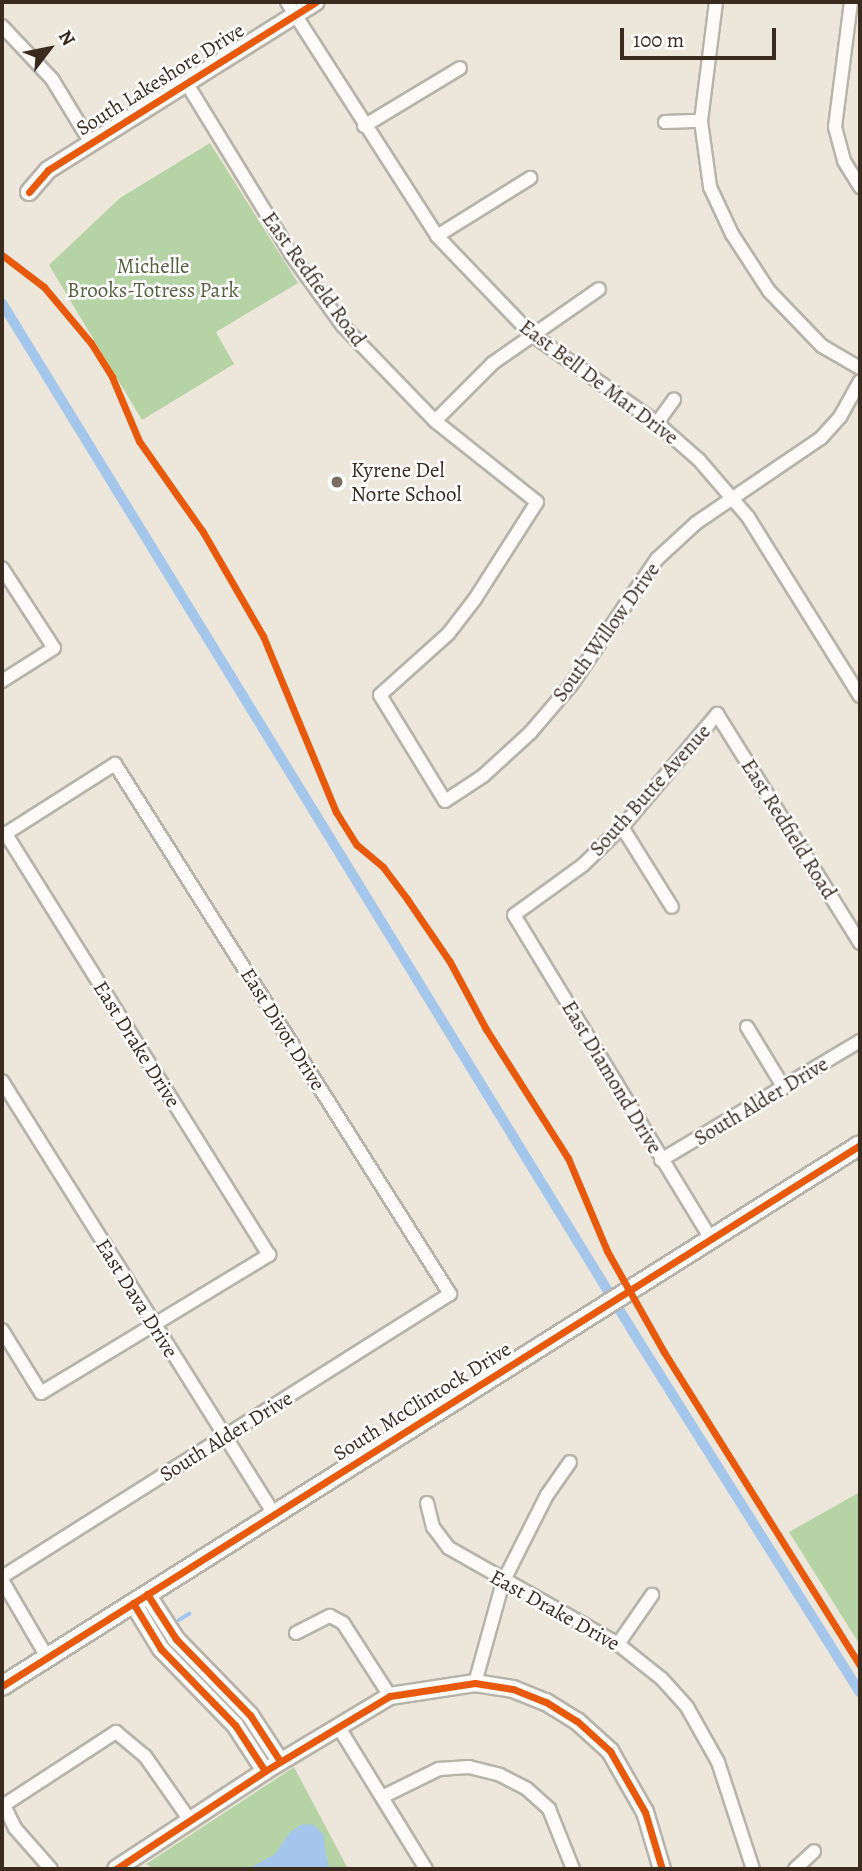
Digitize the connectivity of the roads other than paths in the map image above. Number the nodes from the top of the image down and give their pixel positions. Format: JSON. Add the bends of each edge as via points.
{"nodes":[{"id":1,"x":316,"y":2,"type":"edge"},
{"id":2,"x":716,"y":2,"type":"edge"},
{"id":3,"x":851,"y":2,"type":"edge"},
{"id":4,"x":291,"y":8,"type":"edge"},
{"id":5,"x":2,"y":28,"type":"edge"},
{"id":6,"x":460,"y":68,"type":"dead end"},
{"id":7,"x":187,"y":84,"type":"junction"},
{"id":8,"x":701,"y":121,"type":"junction"},
{"id":9,"x":665,"y":122,"type":"dead end"},
{"id":10,"x":364,"y":126,"type":"junction"},
{"id":11,"x":92,"y":143,"type":"junction"},
{"id":12,"x":530,"y":178,"type":"dead end"},
{"id":13,"x":860,"y":187,"type":"edge"},
{"id":14,"x":29,"y":192,"type":"dead end"},
{"id":15,"x":437,"y":236,"type":"junction"},
{"id":16,"x":599,"y":289,"type":"dead end"},
{"id":17,"x":531,"y":334,"type":"junction"},
{"id":18,"x":860,"y":368,"type":"edge"},
{"id":19,"x":860,"y":381,"type":"edge"},
{"id":20,"x":674,"y":400,"type":"dead end"},
{"id":21,"x":435,"y":421,"type":"junction"},
{"id":22,"x":656,"y":423,"type":"junction"},
{"id":23,"x":732,"y":498,"type":"junction"},
{"id":24,"x":2,"y":568,"type":"edge"},
{"id":25,"x":2,"y":681,"type":"edge"},
{"id":26,"x":380,"y":695,"type":"joint"},
{"id":27,"x":860,"y":696,"type":"edge"},
{"id":28,"x":717,"y":715,"type":"joint"},
{"id":29,"x":622,"y":827,"type":"junction"},
{"id":30,"x":3,"y":835,"type":"edge"},
{"id":31,"x":672,"y":907,"type":"dead end"},
{"id":32,"x":514,"y":915,"type":"joint"},
{"id":33,"x":860,"y":943,"type":"edge"},
{"id":34,"x":747,"y":1027,"type":"dead end"},
{"id":35,"x":860,"y":1041,"type":"edge"},
{"id":36,"x":2,"y":1081,"type":"edge"},
{"id":37,"x":784,"y":1088,"type":"junction"},
{"id":38,"x":860,"y":1145,"type":"edge"},
{"id":39,"x":662,"y":1160,"type":"junction"},
{"id":40,"x":711,"y":1239,"type":"junction"},
{"id":41,"x":450,"y":1294,"type":"joint"},
{"id":42,"x":155,"y":1325,"type":"junction"},
{"id":43,"x":2,"y":1330,"type":"edge"},
{"id":44,"x":226,"y":1437,"type":"junction"},
{"id":45,"x":570,"y":1462,"type":"dead end"},
{"id":46,"x":427,"y":1503,"type":"dead end"},
{"id":47,"x":274,"y":1514,"type":"junction"},
{"id":48,"x":2,"y":1578,"type":"edge"},
{"id":49,"x":503,"y":1582,"type":"junction"},
{"id":50,"x":652,"y":1595,"type":"dead end"},
{"id":51,"x":140,"y":1598,"type":"junction"},
{"id":52,"x":296,"y":1633,"type":"dead end"},
{"id":53,"x":618,"y":1644,"type":"junction"},
{"id":54,"x":47,"y":1657,"type":"junction"},
{"id":55,"x":475,"y":1683,"type":"junction"},
{"id":56,"x":2,"y":1686,"type":"edge"},
{"id":57,"x":390,"y":1696,"type":"junction"},
{"id":58,"x":338,"y":1726,"type":"junction"},
{"id":59,"x":280,"y":1761,"type":"junction"},
{"id":60,"x":265,"y":1771,"type":"junction"},
{"id":61,"x":383,"y":1797,"type":"junction"},
{"id":62,"x":189,"y":1819,"type":"junction"},
{"id":63,"x":814,"y":1851,"type":"dead end"},
{"id":64,"x":51,"y":1869,"type":"edge"},
{"id":65,"x":116,"y":1869,"type":"edge"},
{"id":66,"x":426,"y":1869,"type":"edge"},
{"id":67,"x":573,"y":1869,"type":"edge"},
{"id":68,"x":662,"y":1869,"type":"edge"},
{"id":69,"x":753,"y":1869,"type":"edge"},
{"id":70,"x":795,"y":1869,"type":"edge"}],
"edges":[{"from":1,"to":4,"type":"street","name":"South Lakeshore Drive"},
{"from":2,"to":8,"type":"street"},
{"from":3,"to":13,"type":"street","via":[[835,127],[844,161]]},
{"from":4,"to":7,"type":"street","name":"South Lakeshore Drive"},
{"from":4,"to":10,"type":"street","name":"East Bell De Mar Drive"},
{"from":5,"to":11,"type":"street","via":[[52,79]]},
{"from":6,"to":10,"type":"street"},
{"from":7,"to":11,"type":"street","name":"South Lakeshore Drive"},
{"from":7,"to":21,"type":"street","name":"East Redfield Road","via":[[290,254],[343,327]]},
{"from":8,"to":9,"type":"street"},
{"from":8,"to":18,"type":"street","via":[[710,187],[749,262],[804,330]]},
{"from":10,"to":15,"type":"street","name":"East Bell De Mar Drive"},
{"from":11,"to":14,"type":"street","name":"South Lakeshore Drive","via":[[48,170]]},
{"from":12,"to":15,"type":"street"},
{"from":15,"to":17,"type":"street","name":"East Bell De Mar Drive"},
{"from":16,"to":17,"type":"street"},
{"from":17,"to":21,"type":"street"},
{"from":17,"to":22,"type":"street","name":"East Bell De Mar Drive"},
{"from":19,"to":23,"type":"street","name":"South Willow Drive","via":[[840,417],[821,438]]},
{"from":20,"to":22,"type":"street"},
{"from":21,"to":26,"type":"street","name":"East Redfield Road","via":[[537,502],[447,634]]},
{"from":22,"to":23,"type":"street","name":"East Bell De Mar Drive"},
{"from":23,"to":26,"type":"street","name":"South Willow Drive","via":[[657,559],[571,685],[530,733],[483,776],[445,801]]},
{"from":23,"to":27,"type":"street","name":"East Bell De Mar Drive"},
{"from":24,"to":25,"type":"street","via":[[54,648]]},
{"from":28,"to":29,"type":"street","name":"South Butte Avenue"},
{"from":28,"to":33,"type":"street","name":"East Redfield Road"},
{"from":29,"to":31,"type":"street"},
{"from":29,"to":32,"type":"street","name":"South Butte Avenue","via":[[583,865]]},
{"from":30,"to":41,"type":"street","name":"East Divot Drive","via":[[115,764]]},
{"from":30,"to":42,"type":"street","name":"East Drake Drive","via":[[269,1255]]},
{"from":32,"to":39,"type":"street","name":"East Diamond Drive"},
{"from":34,"to":37,"type":"street"},
{"from":35,"to":37,"type":"street","name":"South Alder Drive"},
{"from":36,"to":42,"type":"street","name":"East Dava Drive"},
{"from":37,"to":39,"type":"street","name":"South Alder Drive"},
{"from":38,"to":40,"type":"main road","name":"South McClintock Drive"},
{"from":39,"to":40,"type":"street","name":"East Diamond Drive"},
{"from":40,"to":47,"type":"main road","name":"South McClintock Drive"},
{"from":41,"to":44,"type":"street","name":"South Alder Drive"},
{"from":42,"to":43,"type":"street","via":[[41,1393]]},
{"from":42,"to":44,"type":"street","name":"East Dava Drive"},
{"from":44,"to":47,"type":"street","name":"East Dava Drive"},
{"from":44,"to":48,"type":"street","name":"South Alder Drive"},
{"from":45,"to":49,"type":"street","via":[[547,1495]]},
{"from":46,"to":49,"type":"street","name":"East Drake Drive","via":[[433,1527],[449,1548]]},
{"from":47,"to":51,"type":"main road","name":"South McClintock Drive"},
{"from":48,"to":54,"type":"street"},
{"from":49,"to":53,"type":"street","name":"East Drake Drive"},
{"from":49,"to":55,"type":"street"},
{"from":50,"to":53,"type":"street"},
{"from":51,"to":54,"type":"main road","name":"South McClintock Drive"},
{"from":51,"to":59,"type":"street","via":[[250,1715]]},
{"from":51,"to":60,"type":"street","via":[[161,1649],[235,1725]]},
{"from":52,"to":57,"type":"street","via":[[330,1616],[343,1623]]},
{"from":53,"to":69,"type":"street","name":"East Drake Drive","via":[[662,1679],[704,1735],[729,1792]]},
{"from":54,"to":56,"type":"main road","name":"South McClintock Drive"},
{"from":55,"to":57,"type":"street"},
{"from":55,"to":68,"type":"street","via":[[513,1689],[546,1702],[577,1721],[610,1751],[645,1812]]},
{"from":57,"to":58,"type":"street"},
{"from":58,"to":59,"type":"street"},
{"from":58,"to":61,"type":"street"},
{"from":59,"to":60,"type":"street"},
{"from":60,"to":62,"type":"street"},
{"from":61,"to":66,"type":"street"},
{"from":61,"to":67,"type":"street","via":[[439,1769],[470,1767],[500,1775],[527,1789],[549,1809]]},
{"from":62,"to":64,"type":"street","via":[[145,1756],[116,1732],[4,1805],[15,1828]]},
{"from":62,"to":65,"type":"street"},
{"from":63,"to":70,"type":"street"}]}
